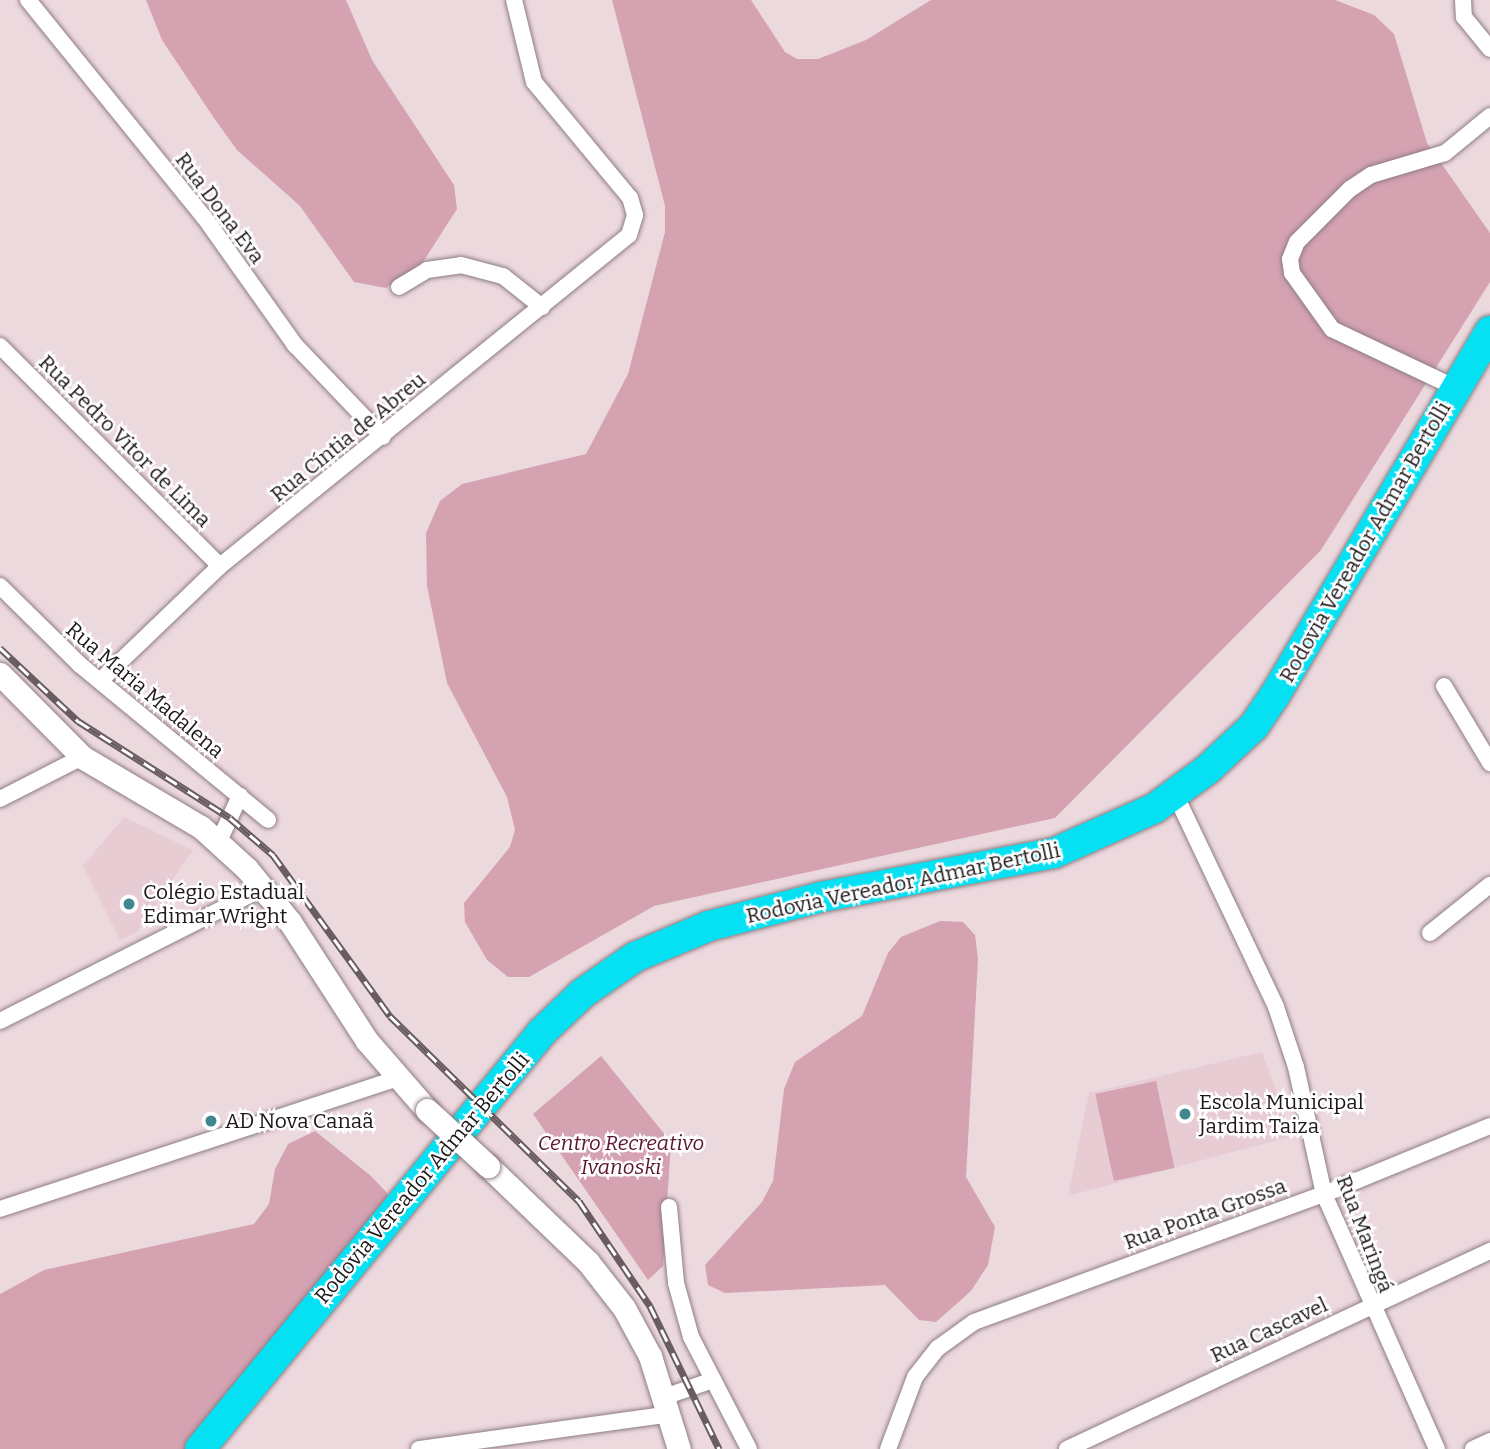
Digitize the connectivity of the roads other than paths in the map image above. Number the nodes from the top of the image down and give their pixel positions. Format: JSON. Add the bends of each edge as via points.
{"nodes":[{"id":1,"x":28,"y":0,"type":"edge"},
{"id":2,"x":514,"y":0,"type":"edge"},
{"id":3,"x":1463,"y":0,"type":"edge"},
{"id":4,"x":1490,"y":49,"type":"edge"},
{"id":5,"x":1490,"y":116,"type":"edge"},
{"id":6,"x":399,"y":287,"type":"dead end"},
{"id":7,"x":542,"y":307,"type":"junction"},
{"id":8,"x":1490,"y":331,"type":"edge"},
{"id":9,"x":0,"y":346,"type":"edge"},
{"id":10,"x":1456,"y":388,"type":"junction"},
{"id":11,"x":383,"y":437,"type":"junction"},
{"id":12,"x":220,"y":566,"type":"junction"},
{"id":13,"x":0,"y":586,"type":"edge"},
{"id":14,"x":0,"y":674,"type":"edge"},
{"id":15,"x":100,"y":681,"type":"junction"},
{"id":16,"x":1444,"y":686,"type":"dead end"},
{"id":17,"x":82,"y":757,"type":"junction"},
{"id":18,"x":1490,"y":763,"type":"edge"},
{"id":19,"x":240,"y":796,"type":"junction"},
{"id":20,"x":1176,"y":796,"type":"junction"},
{"id":21,"x":0,"y":799,"type":"edge"},
{"id":22,"x":268,"y":820,"type":"dead end"},
{"id":23,"x":219,"y":841,"type":"junction"},
{"id":24,"x":1490,"y":885,"type":"edge"},
{"id":25,"x":263,"y":888,"type":"junction"},
{"id":26,"x":1430,"y":933,"type":"dead end"},
{"id":27,"x":0,"y":1021,"type":"edge"},
{"id":28,"x":396,"y":1079,"type":"junction"},
{"id":29,"x":1490,"y":1126,"type":"edge"},
{"id":30,"x":1324,"y":1194,"type":"junction"},
{"id":31,"x":669,"y":1207,"type":"dead end"},
{"id":32,"x":0,"y":1209,"type":"edge"},
{"id":33,"x":1490,"y":1251,"type":"edge"},
{"id":34,"x":1371,"y":1306,"type":"junction"},
{"id":35,"x":713,"y":1380,"type":"junction"},
{"id":36,"x":668,"y":1406,"type":"junction"},
{"id":37,"x":1490,"y":1441,"type":"edge"},
{"id":38,"x":200,"y":1449,"type":"edge"},
{"id":39,"x":419,"y":1449,"type":"edge"},
{"id":40,"x":679,"y":1449,"type":"edge"},
{"id":41,"x":749,"y":1449,"type":"edge"},
{"id":42,"x":888,"y":1449,"type":"edge"},
{"id":43,"x":1067,"y":1449,"type":"edge"},
{"id":44,"x":1437,"y":1449,"type":"edge"},
{"id":45,"x":1473,"y":1449,"type":"edge"}],
"edges":[{"from":1,"to":11,"type":"street","name":"Rua Dona Eva","via":[[204,217],[295,345]]},
{"from":2,"to":7,"type":"street","name":"Rua Cíntia de Abreu","via":[[534,82],[630,198],[635,215],[629,235]]},
{"from":3,"to":4,"type":"street","via":[[1464,17]]},
{"from":5,"to":10,"type":"street","via":[[1445,153],[1371,175],[1350,189],[1297,242],[1290,259],[1292,273],[1332,329]]},
{"from":6,"to":7,"type":"street","via":[[427,270],[461,265],[503,276]]},
{"from":7,"to":11,"type":"street","name":"Rua Cíntia de Abreu"},
{"from":8,"to":10,"type":"highway","name":"Rodovia Vereador Admar Bertolli"},
{"from":9,"to":12,"type":"street","name":"Rua Pedro Vitor de Lima"},
{"from":10,"to":20,"type":"highway","name":"Rodovia Vereador Admar Bertolli","via":[[1254,726]]},
{"from":11,"to":12,"type":"street","name":"Rua Cíntia de Abreu"},
{"from":12,"to":15,"type":"street","name":"Rua Cíntia de Abreu"},
{"from":13,"to":15,"type":"street","name":"Rua Maria Madalena"},
{"from":14,"to":17,"type":"main road"},
{"from":15,"to":19,"type":"street","name":"Rua Maria Madalena"},
{"from":16,"to":18,"type":"street"},
{"from":17,"to":21,"type":"street"},
{"from":17,"to":23,"type":"main road"},
{"from":19,"to":22,"type":"street","name":"Rua Maria Madalena"},
{"from":19,"to":23,"type":"street"},
{"from":20,"to":30,"type":"street","name":"Rua Maringá","via":[[1276,1007]]},
{"from":20,"to":38,"type":"highway","name":"Rodovia Vereador Admar Bertolli","via":[[1108,833],[1054,853],[821,897],[709,926],[635,957],[583,993],[542,1032]]},
{"from":23,"to":25,"type":"main road"},
{"from":24,"to":26,"type":"street"},
{"from":25,"to":27,"type":"street"},
{"from":25,"to":28,"type":"main road"},
{"from":28,"to":32,"type":"street"},
{"from":28,"to":36,"type":"main road","bridge":true,"via":[[588,1262],[624,1308],[650,1356]]},
{"from":29,"to":30,"type":"street","name":"Rua Ponta Grossa"},
{"from":30,"to":34,"type":"street","name":"Rua Maringá"},
{"from":30,"to":42,"type":"street","name":"Rua Ponta Grossa","via":[[974,1322],[938,1348],[915,1377]]},
{"from":31,"to":35,"type":"street","via":[[676,1283],[691,1337]]},
{"from":33,"to":34,"type":"street","name":"Rua Cascavel"},
{"from":34,"to":43,"type":"street","name":"Rua Cascavel"},
{"from":34,"to":44,"type":"street","name":"Rua Maringá"},
{"from":35,"to":36,"type":"street"},
{"from":35,"to":41,"type":"street"},
{"from":36,"to":39,"type":"street"},
{"from":36,"to":40,"type":"main road"},
{"from":37,"to":45,"type":"street"}]}
